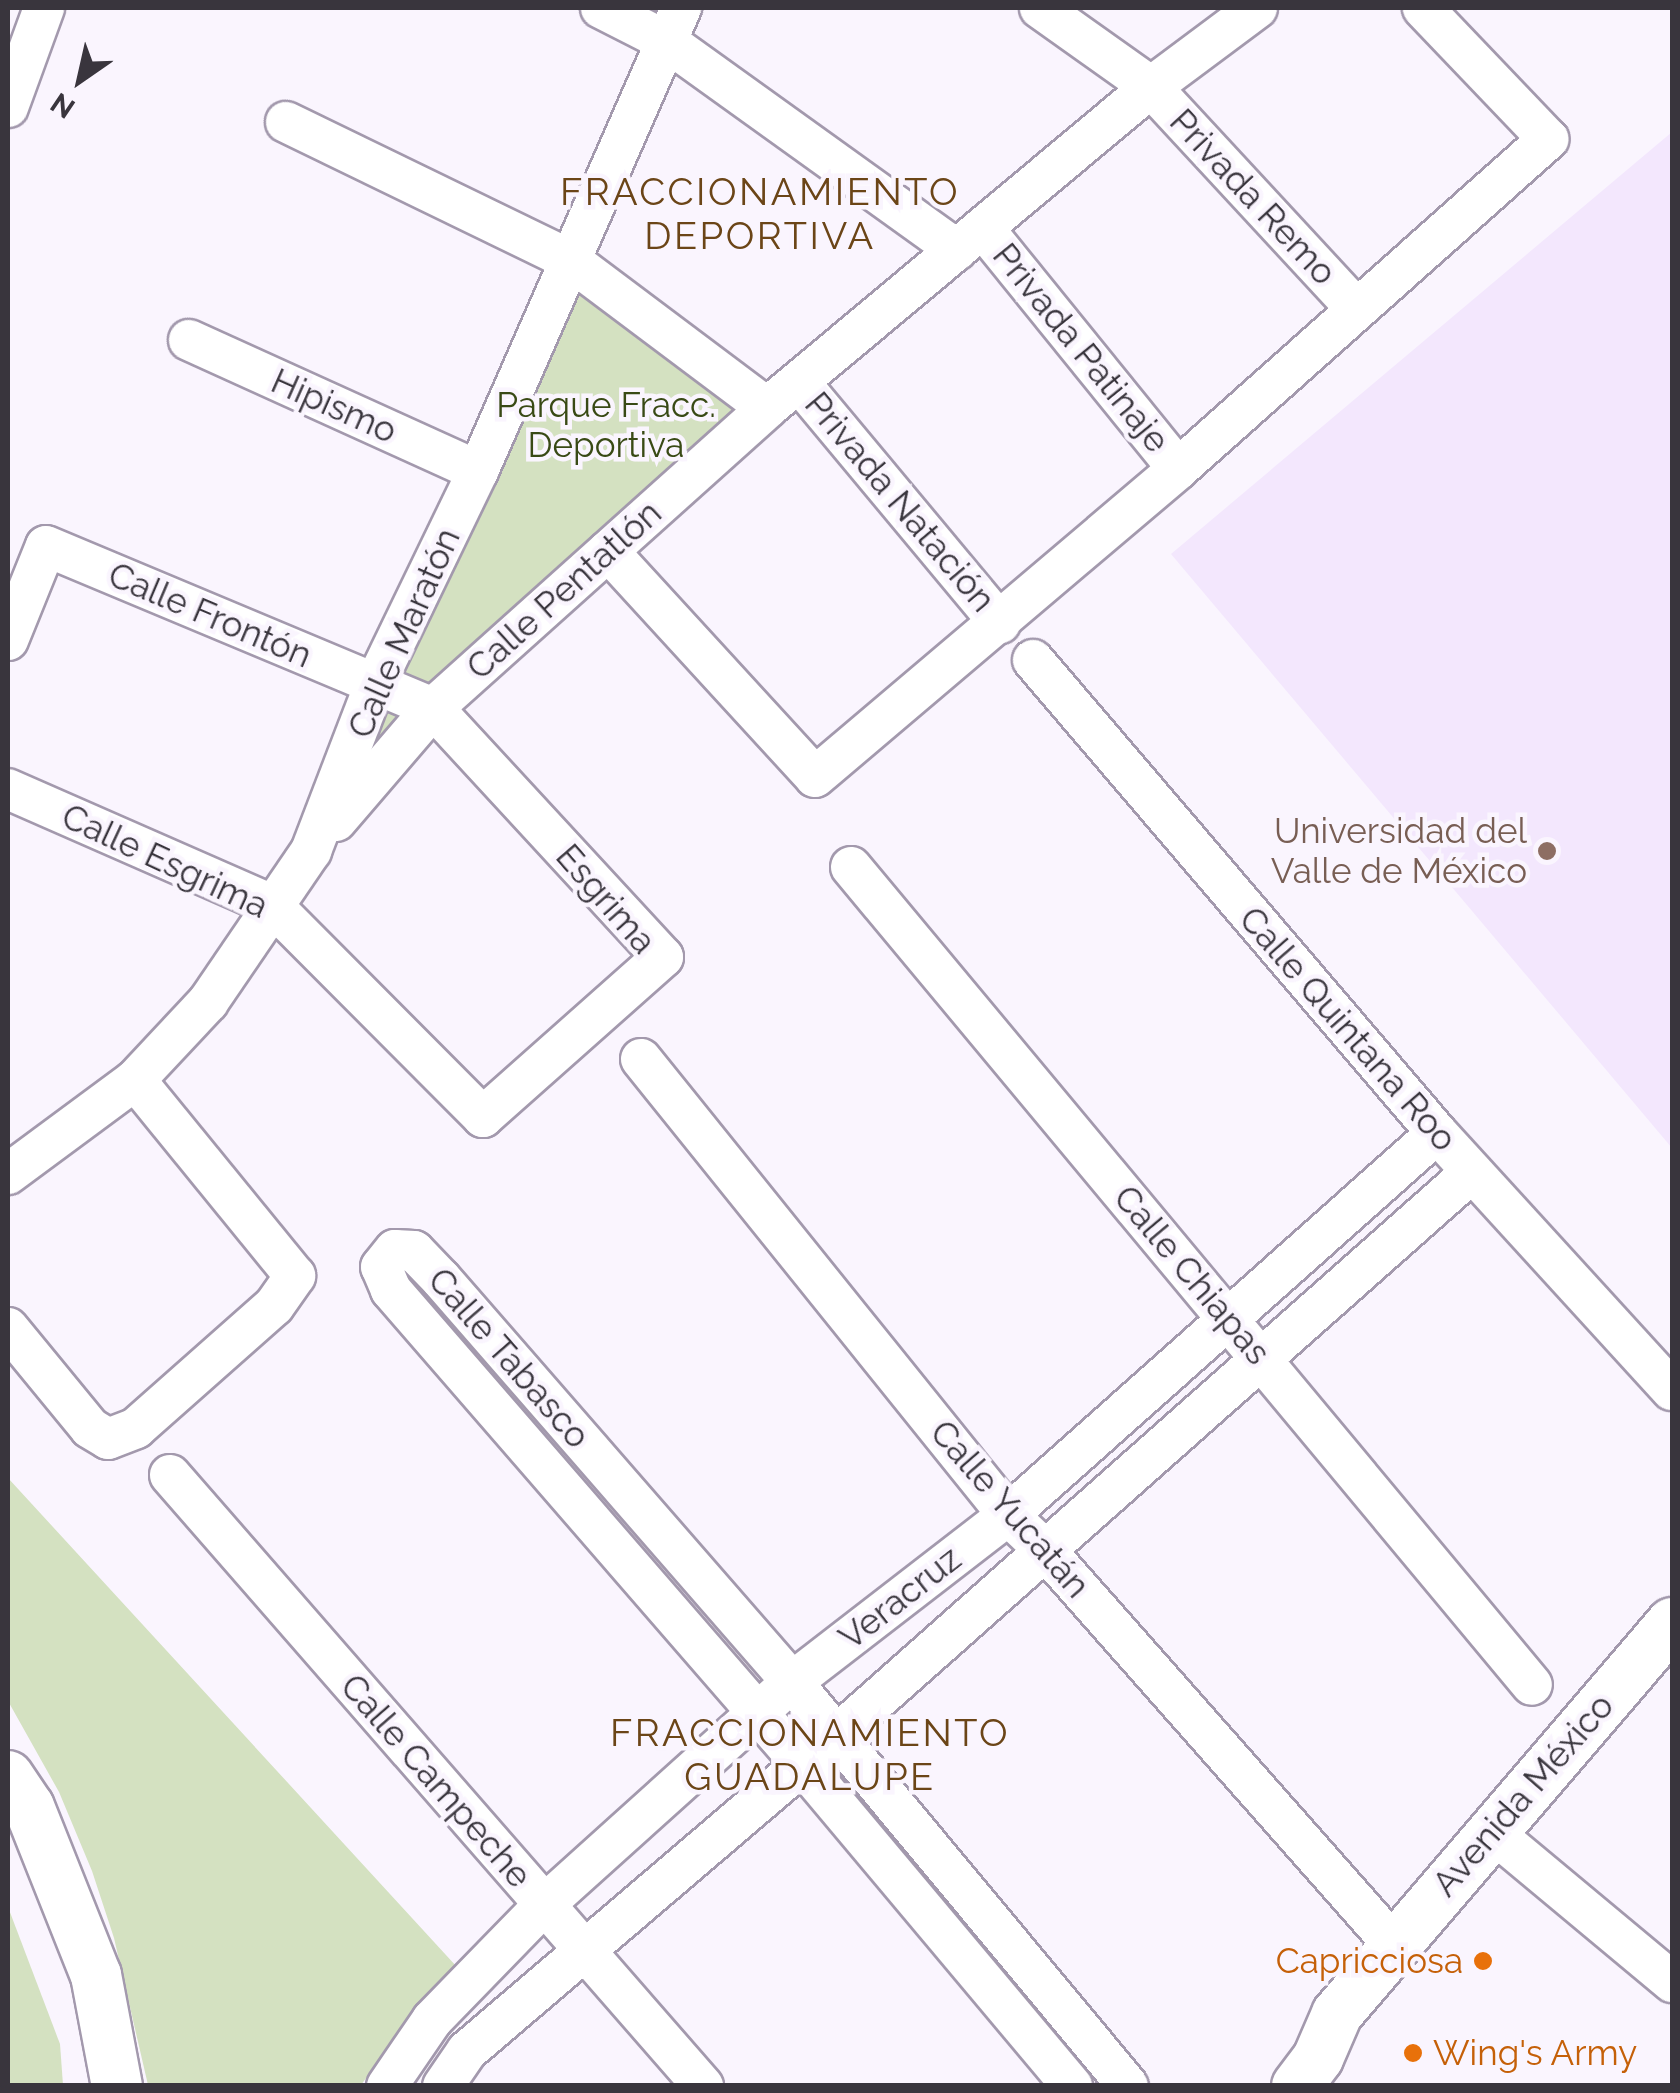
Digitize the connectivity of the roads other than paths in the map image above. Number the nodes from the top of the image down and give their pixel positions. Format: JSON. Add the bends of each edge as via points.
{"nodes":[{"id":1,"x":44,"y":8,"type":"edge"},
{"id":2,"x":601,"y":8,"type":"edge"},
{"id":3,"x":1040,"y":8,"type":"edge"},
{"id":4,"x":1257,"y":8,"type":"edge"},
{"id":5,"x":1423,"y":8,"type":"edge"},
{"id":6,"x":673,"y":24,"type":"edge"},
{"id":7,"x":1152,"y":87,"type":"junction"},
{"id":8,"x":8,"y":107,"type":"edge"},
{"id":9,"x":286,"y":122,"type":"dead end"},
{"id":10,"x":970,"y":238,"type":"junction"},
{"id":11,"x":570,"y":260,"type":"junction"},
{"id":12,"x":1355,"y":307,"type":"junction"},
{"id":13,"x":189,"y":340,"type":"dead end"},
{"id":14,"x":798,"y":382,"type":"junction"},
{"id":15,"x":767,"y":408,"type":"junction"},
{"id":16,"x":1178,"y":469,"type":"junction"},
{"id":17,"x":478,"y":471,"type":"junction"},
{"id":18,"x":608,"y":550,"type":"junction"},
{"id":19,"x":1000,"y":623,"type":"junction"},
{"id":20,"x":8,"y":640,"type":"edge"},
{"id":21,"x":1033,"y":660,"type":"dead end"},
{"id":22,"x":374,"y":684,"type":"junction"},
{"id":23,"x":433,"y":708,"type":"junction"},
{"id":24,"x":8,"y":790,"type":"edge"},
{"id":25,"x":311,"y":852,"type":"junction"},
{"id":26,"x":851,"y":868,"type":"dead end"},
{"id":27,"x":272,"y":906,"type":"junction"},
{"id":28,"x":640,"y":1059,"type":"dead end"},
{"id":29,"x":134,"y":1080,"type":"junction"},
{"id":30,"x":483,"y":1117,"type":"joint"},
{"id":31,"x":1436,"y":1133,"type":"junction"},
{"id":32,"x":1472,"y":1172,"type":"junction"},
{"id":33,"x":8,"y":1174,"type":"edge"},
{"id":34,"x":1227,"y":1318,"type":"junction"},
{"id":35,"x":8,"y":1328,"type":"edge"},
{"id":36,"x":1262,"y":1357,"type":"junction"},
{"id":37,"x":1672,"y":1390,"type":"edge"},
{"id":38,"x":170,"y":1475,"type":"dead end"},
{"id":39,"x":1008,"y":1515,"type":"junction"},
{"id":40,"x":1046,"y":1551,"type":"junction"},
{"id":41,"x":1672,"y":1623,"type":"edge"},
{"id":42,"x":792,"y":1682,"type":"junction"},
{"id":43,"x":1532,"y":1684,"type":"dead end"},
{"id":44,"x":755,"y":1715,"type":"junction"},
{"id":45,"x":836,"y":1736,"type":"junction"},
{"id":46,"x":802,"y":1765,"type":"junction"},
{"id":47,"x":8,"y":1776,"type":"edge"},
{"id":48,"x":1490,"y":1831,"type":"junction"},
{"id":49,"x":544,"y":1905,"type":"junction"},
{"id":50,"x":1394,"y":1945,"type":"junction"},
{"id":51,"x":586,"y":1953,"type":"junction"},
{"id":52,"x":1672,"y":1982,"type":"edge"},
{"id":53,"x":1279,"y":2082,"type":"edge"},
{"id":54,"x":117,"y":2086,"type":"edge"},
{"id":55,"x":387,"y":2086,"type":"edge"},
{"id":56,"x":443,"y":2086,"type":"edge"},
{"id":57,"x":704,"y":2086,"type":"edge"},
{"id":58,"x":1072,"y":2086,"type":"edge"},
{"id":59,"x":1128,"y":2086,"type":"edge"}],
"edges":[{"from":1,"to":8,"type":"street"},
{"from":2,"to":6,"type":"street"},
{"from":3,"to":7,"type":"street","name":"Privada Remo"},
{"from":4,"to":7,"type":"street","name":"Calle Pentatlón"},
{"from":5,"to":12,"type":"street","via":[[1548,139]]},
{"from":6,"to":10,"type":"street","name":"Privada Patinaje"},
{"from":6,"to":11,"type":"street","name":"Calle Maratón"},
{"from":7,"to":10,"type":"street","name":"Calle Pentatlón"},
{"from":7,"to":12,"type":"street","name":"Privada Remo"},
{"from":9,"to":11,"type":"street","name":"Privada Natación"},
{"from":10,"to":14,"type":"street","name":"Calle Pentatlón"},
{"from":10,"to":16,"type":"street","name":"Privada Patinaje"},
{"from":11,"to":15,"type":"street","name":"Privada Natación"},
{"from":11,"to":17,"type":"street","name":"Calle Maratón"},
{"from":12,"to":16,"type":"street"},
{"from":13,"to":17,"type":"street","name":"Hipismo"},
{"from":14,"to":15,"type":"street","name":"Calle Pentatlón"},
{"from":14,"to":19,"type":"street","name":"Privada Natación"},
{"from":15,"to":18,"type":"street","name":"Calle Pentatlón"},
{"from":16,"to":19,"type":"street"},
{"from":17,"to":22,"type":"street","name":"Calle Maratón"},
{"from":18,"to":19,"type":"street","via":[[815,778]]},
{"from":18,"to":23,"type":"street","name":"Calle Pentatlón"},
{"from":20,"to":22,"type":"street","name":"Calle Frontón","via":[[46,546]]},
{"from":21,"to":31,"type":"street","name":"Calle Quintana Roo"},
{"from":22,"to":23,"type":"street","name":"Calle Frontón"},
{"from":22,"to":25,"type":"street","name":"Calle Maratón"},
{"from":23,"to":25,"type":"street","name":"Calle Pentatlón"},
{"from":23,"to":30,"type":"street","name":"Esgrima","via":[[662,957]]},
{"from":24,"to":27,"type":"street","name":"Calle Esgrima"},
{"from":25,"to":27,"type":"street","name":"Calle Maratón"},
{"from":26,"to":34,"type":"street","name":"Calle Chiapas"},
{"from":27,"to":29,"type":"street","name":"Calle Maratón","via":[[208,1002]]},
{"from":27,"to":30,"type":"street","name":"Calle Esgrima"},
{"from":28,"to":39,"type":"street","name":"Calle Yucatán"},
{"from":29,"to":33,"type":"street","name":"Calle Maratón"},
{"from":29,"to":35,"type":"street","via":[[296,1276],[274,1306],[136,1428],[108,1439],[90,1428]]},
{"from":31,"to":32,"type":"street","name":"Calle Quintana Roo"},
{"from":31,"to":34,"type":"street","name":"Veracruz"},
{"from":32,"to":36,"type":"street","name":"Veracruz"},
{"from":32,"to":37,"type":"street","name":"Calle Quintana Roo"},
{"from":34,"to":36,"type":"street","name":"Calle Chiapas"},
{"from":34,"to":39,"type":"street","name":"Veracruz"},
{"from":36,"to":40,"type":"street","name":"Veracruz"},
{"from":36,"to":43,"type":"street","name":"Calle Chiapas"},
{"from":38,"to":49,"type":"street","name":"Calle Campeche"},
{"from":39,"to":40,"type":"street","name":"Calle Yucatán"},
{"from":39,"to":42,"type":"street","name":"Veracruz"},
{"from":40,"to":45,"type":"street","name":"Veracruz"},
{"from":40,"to":50,"type":"street","name":"Calle Yucatán"},
{"from":41,"to":48,"type":"main road","name":"Avenida México"},
{"from":42,"to":44,"type":"street","name":"Veracruz"},
{"from":42,"to":44,"type":"street","name":"Calle Tabasco","via":[[442,1280],[414,1252],[395,1250],[382,1267],[391,1290]]},
{"from":42,"to":45,"type":"street","name":"Calle Tabasco"},
{"from":44,"to":46,"type":"street","name":"Calle Tabasco"},
{"from":44,"to":49,"type":"street","name":"Veracruz"},
{"from":45,"to":46,"type":"street","name":"Veracruz"},
{"from":45,"to":59,"type":"street","name":"Calle Tabasco"},
{"from":46,"to":51,"type":"street","name":"Veracruz"},
{"from":46,"to":58,"type":"street","name":"Calle Tabasco"},
{"from":47,"to":54,"type":"main road","via":[[29,1807],[96,1975]]},
{"from":48,"to":50,"type":"main road","name":"Avenida México"},
{"from":48,"to":52,"type":"street"},
{"from":49,"to":51,"type":"street","name":"Calle Campeche"},
{"from":49,"to":55,"type":"street","name":"Veracruz","via":[[432,2020]]},
{"from":50,"to":53,"type":"main road","name":"Avenida México","via":[[1337,2014],[1318,2058]]},
{"from":51,"to":56,"type":"street","name":"Veracruz","via":[[467,2051]]},
{"from":51,"to":57,"type":"street","name":"Calle Campeche"}]}
